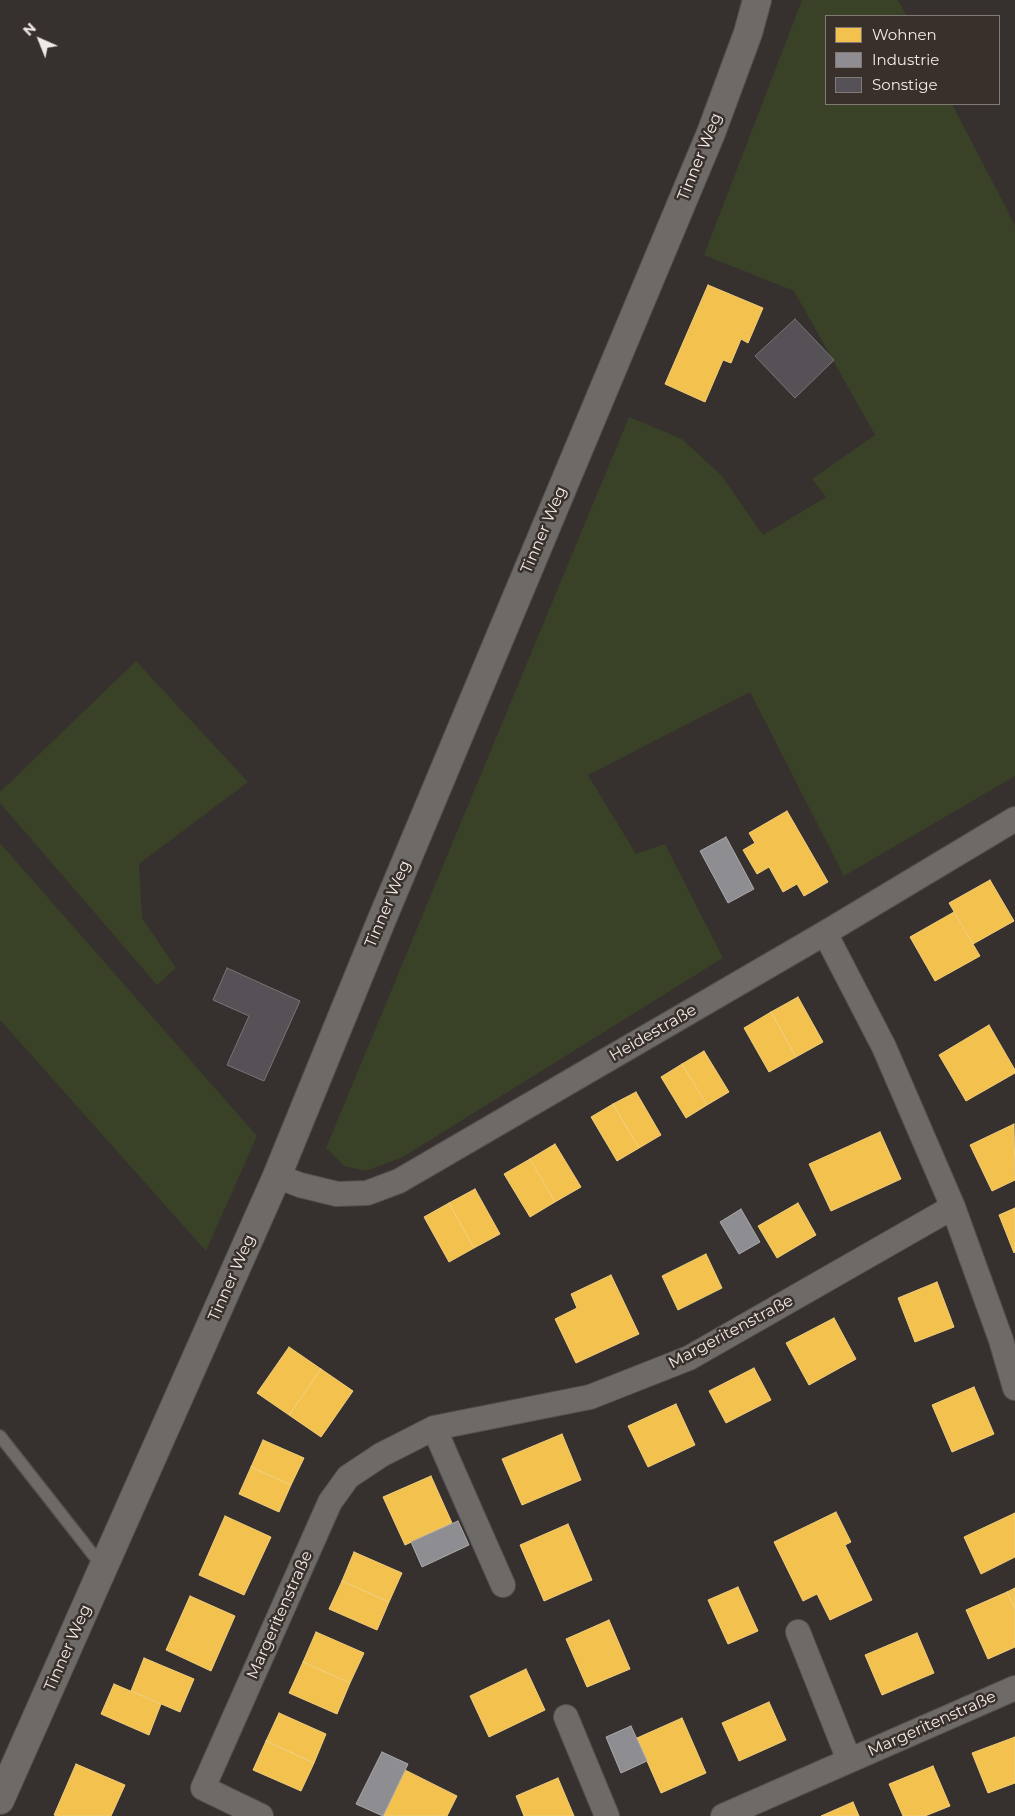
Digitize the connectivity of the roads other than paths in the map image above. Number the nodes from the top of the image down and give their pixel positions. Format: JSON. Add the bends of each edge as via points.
{"nodes":[{"id":1,"x":757,"y":0,"type":"edge"},
{"id":2,"x":1015,"y":819,"type":"edge"},
{"id":3,"x":825,"y":933,"type":"junction"},
{"id":4,"x":277,"y":1176,"type":"junction"},
{"id":5,"x":953,"y":1207,"type":"junction"},
{"id":6,"x":1008,"y":1336,"type":"edge"},
{"id":7,"x":1015,"y":1388,"type":"edge"},
{"id":8,"x":434,"y":1428,"type":"junction"},
{"id":9,"x":0,"y":1436,"type":"edge"},
{"id":10,"x":104,"y":1567,"type":"junction"},
{"id":11,"x":503,"y":1585,"type":"dead end"},
{"id":12,"x":798,"y":1632,"type":"dead end"},
{"id":13,"x":1015,"y":1688,"type":"edge"},
{"id":14,"x":566,"y":1717,"type":"dead end"},
{"id":15,"x":849,"y":1760,"type":"junction"},
{"id":16,"x":0,"y":1800,"type":"edge"},
{"id":17,"x":261,"y":1816,"type":"edge"},
{"id":18,"x":606,"y":1816,"type":"edge"},
{"id":19,"x":723,"y":1816,"type":"edge"}],
"edges":[{"from":1,"to":4,"type":"street","name":"Tinner Weg","via":[[711,133]]},
{"from":2,"to":3,"type":"street","name":"Heidestraße"},
{"from":3,"to":4,"type":"street","name":"Heidestraße","via":[[399,1181],[368,1193],[337,1194]]},
{"from":3,"to":5,"type":"street","via":[[884,1047]]},
{"from":4,"to":10,"type":"street","name":"Tinner Weg"},
{"from":5,"to":6,"type":"street"},
{"from":5,"to":8,"type":"street","name":"Margeritenstraße","via":[[689,1358],[590,1397]]},
{"from":6,"to":7,"type":"street"},
{"from":8,"to":11,"type":"street"},
{"from":8,"to":17,"type":"street","name":"Margeritenstraße","via":[[380,1455],[348,1478],[330,1502],[202,1788]]},
{"from":9,"to":10,"type":"lane"},
{"from":10,"to":16,"type":"street","name":"Tinner Weg"},
{"from":12,"to":15,"type":"street","name":"Margeritenstraße"},
{"from":13,"to":15,"type":"street","name":"Margeritenstraße"},
{"from":14,"to":18,"type":"street"},
{"from":15,"to":19,"type":"street","name":"Margeritenstraße"}]}
